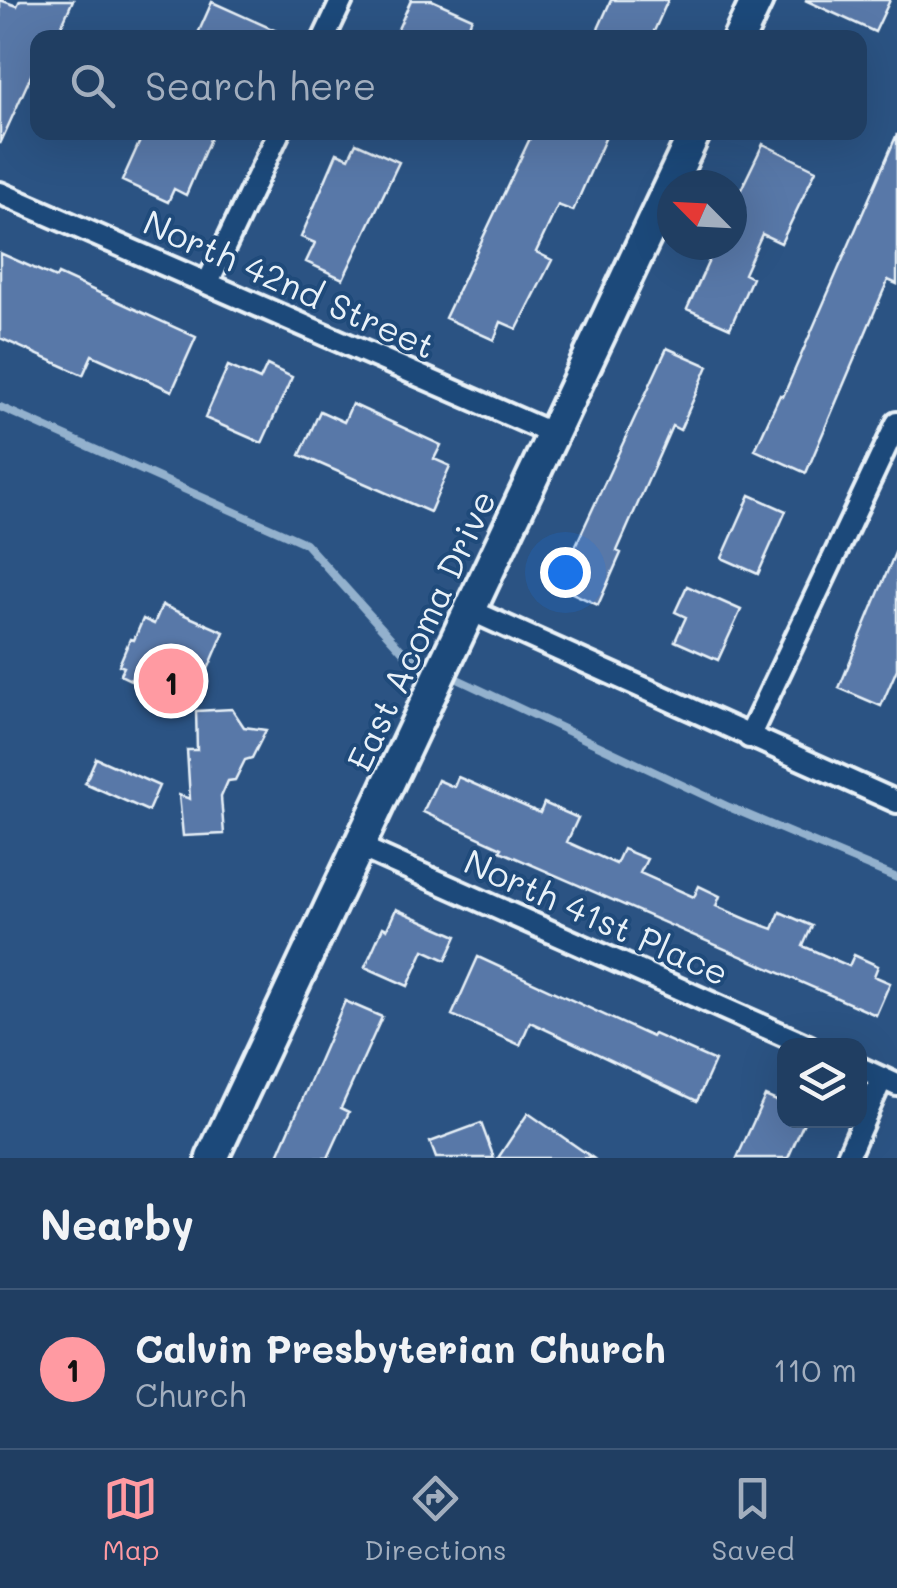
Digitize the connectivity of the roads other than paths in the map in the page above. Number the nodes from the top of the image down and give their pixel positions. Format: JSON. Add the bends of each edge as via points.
{"nodes":[{"id":1,"x":342,"y":0,"type":"edge"},
{"id":2,"x":757,"y":0,"type":"edge"},
{"id":3,"x":328,"y":30,"type":"edge"},
{"id":4,"x":744,"y":30,"type":"edge"},
{"id":5,"x":275,"y":140,"type":"edge"},
{"id":6,"x":691,"y":140,"type":"edge"},
{"id":7,"x":0,"y":193,"type":"edge"},
{"id":8,"x":208,"y":282,"type":"junction"},
{"id":9,"x":897,"y":423,"type":"edge"},
{"id":10,"x":553,"y":434,"type":"junction"},
{"id":11,"x":876,"y":469,"type":"junction"},
{"id":12,"x":897,"y":478,"type":"edge"},
{"id":13,"x":465,"y":622,"type":"junction"},
{"id":14,"x":750,"y":737,"type":"junction"},
{"id":15,"x":897,"y":802,"type":"edge"},
{"id":16,"x":360,"y":847,"type":"junction"},
{"id":17,"x":790,"y":1038,"type":"edge"},
{"id":18,"x":889,"y":1082,"type":"edge"},
{"id":19,"x":212,"y":1158,"type":"edge"},
{"id":20,"x":847,"y":1158,"type":"edge"}],
"edges":[{"from":1,"to":3,"type":"street"},
{"from":2,"to":4,"type":"street"},
{"from":5,"to":8,"type":"street"},
{"from":6,"to":10,"type":"street","name":"East Acoma Drive"},
{"from":7,"to":8,"type":"street","name":"North 42nd Street"},
{"from":8,"to":10,"type":"street","name":"North 42nd Street"},
{"from":9,"to":11,"type":"street"},
{"from":10,"to":13,"type":"street","name":"East Acoma Drive"},
{"from":11,"to":12,"type":"street"},
{"from":11,"to":14,"type":"street"},
{"from":13,"to":14,"type":"street"},
{"from":13,"to":16,"type":"street","name":"East Acoma Drive"},
{"from":14,"to":15,"type":"street"},
{"from":16,"to":17,"type":"street","name":"North 41st Place"},
{"from":16,"to":19,"type":"street","name":"East Acoma Drive"},
{"from":18,"to":20,"type":"street"}]}
